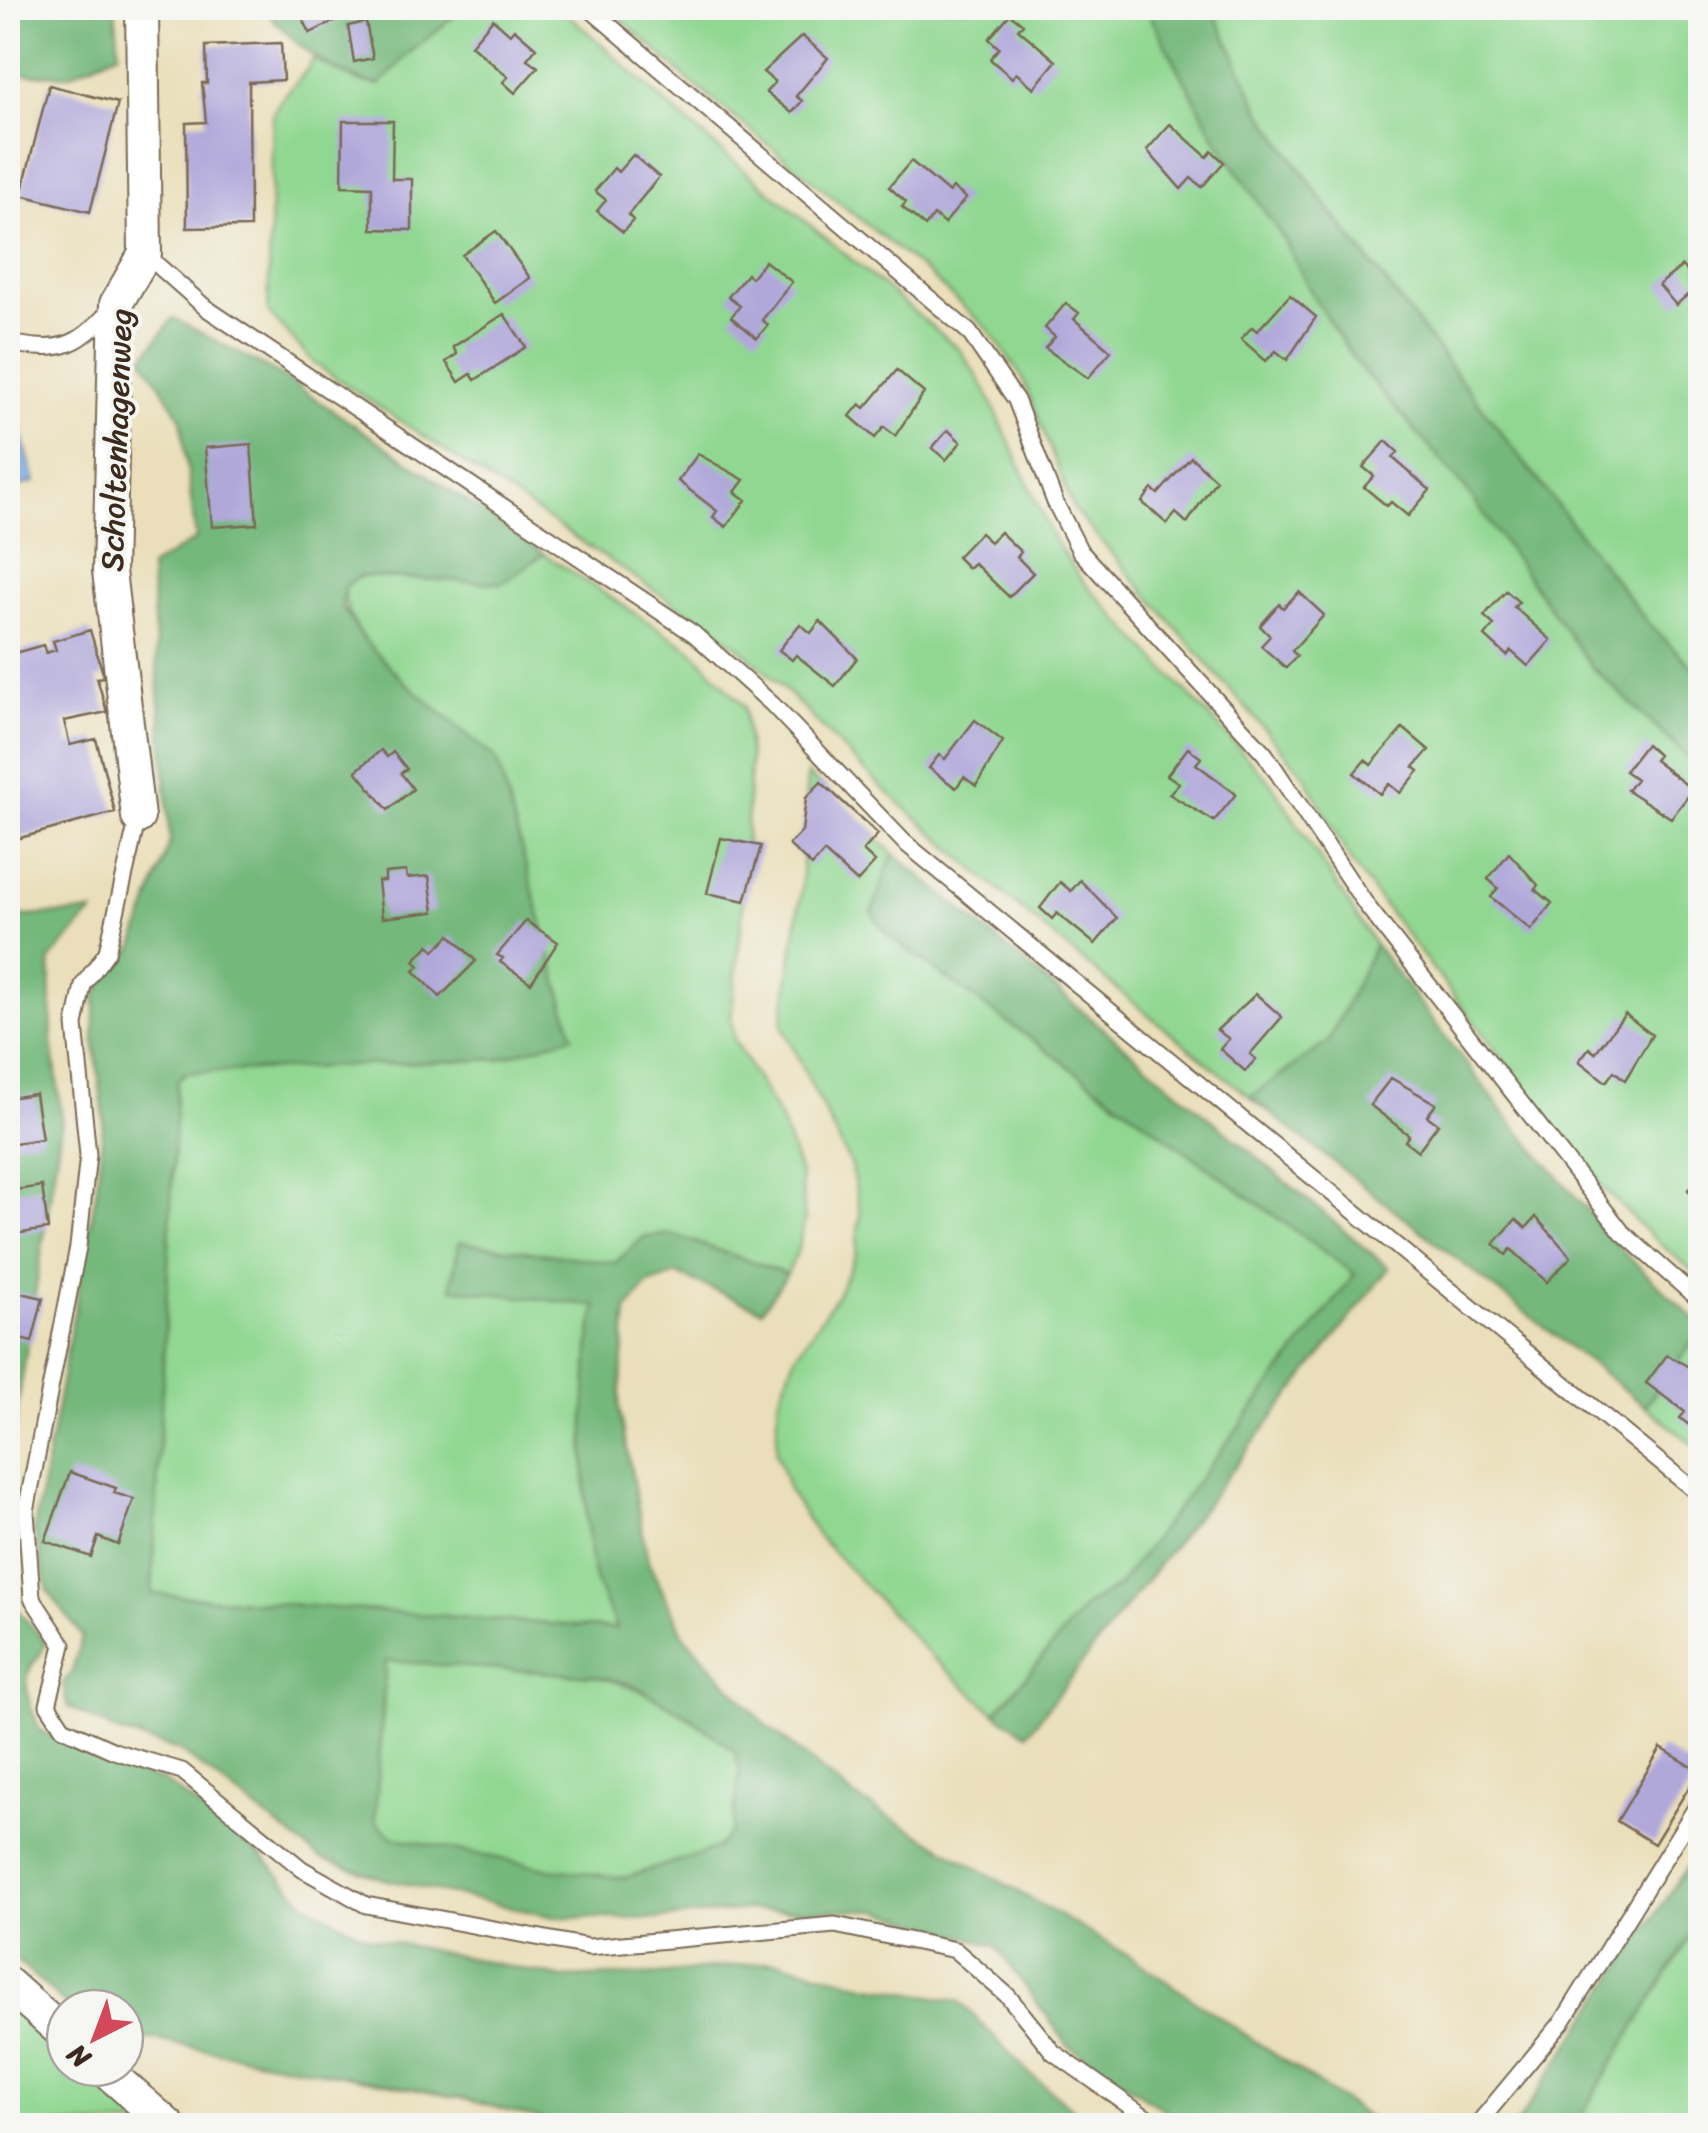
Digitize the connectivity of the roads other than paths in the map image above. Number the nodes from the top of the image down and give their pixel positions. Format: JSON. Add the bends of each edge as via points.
{"nodes":[{"id":1,"x":142,"y":8,"type":"edge"},
{"id":2,"x":590,"y":8,"type":"edge"},
{"id":3,"x":145,"y":254,"type":"junction"},
{"id":4,"x":116,"y":304,"type":"junction"},
{"id":5,"x":8,"y":343,"type":"edge"},
{"id":6,"x":138,"y":817,"type":"joint"},
{"id":7,"x":1700,"y":1301,"type":"edge"},
{"id":8,"x":1700,"y":1495,"type":"edge"},
{"id":9,"x":1700,"y":1801,"type":"edge"},
{"id":10,"x":8,"y":1984,"type":"edge"},
{"id":11,"x":45,"y":2017,"type":"edge"},
{"id":12,"x":126,"y":2088,"type":"edge"},
{"id":13,"x":169,"y":2126,"type":"edge"},
{"id":14,"x":1158,"y":2126,"type":"edge"},
{"id":15,"x":1476,"y":2126,"type":"edge"}],
"edges":[{"from":1,"to":3,"type":"street"},
{"from":2,"to":7,"type":"lane","via":[[969,332],[1016,400],[1080,551],[1265,754],[1367,906],[1622,1232]]},
{"from":3,"to":4,"type":"street","name":"Scholtenhagenweg"},
{"from":3,"to":8,"type":"lane","via":[[206,308],[694,634],[772,704],[904,842]]},
{"from":4,"to":5,"type":"lane","via":[[86,337],[49,351]]},
{"from":4,"to":6,"type":"street","name":"Scholtenhagenweg","via":[[109,571]]},
{"from":6,"to":14,"type":"lane","via":[[107,952],[82,985],[75,1024],[88,1155],[78,1247],[26,1511],[32,1598],[63,1645],[48,1705],[64,1728],[114,1752],[182,1771],[302,1869],[366,1905],[589,1947],[835,1926],[956,1950],[1008,1996],[1053,2052]]},
{"from":9,"to":15,"type":"lane","via":[[1563,2021]]},
{"from":10,"to":11,"type":"street"},
{"from":12,"to":13,"type":"street"}]}
